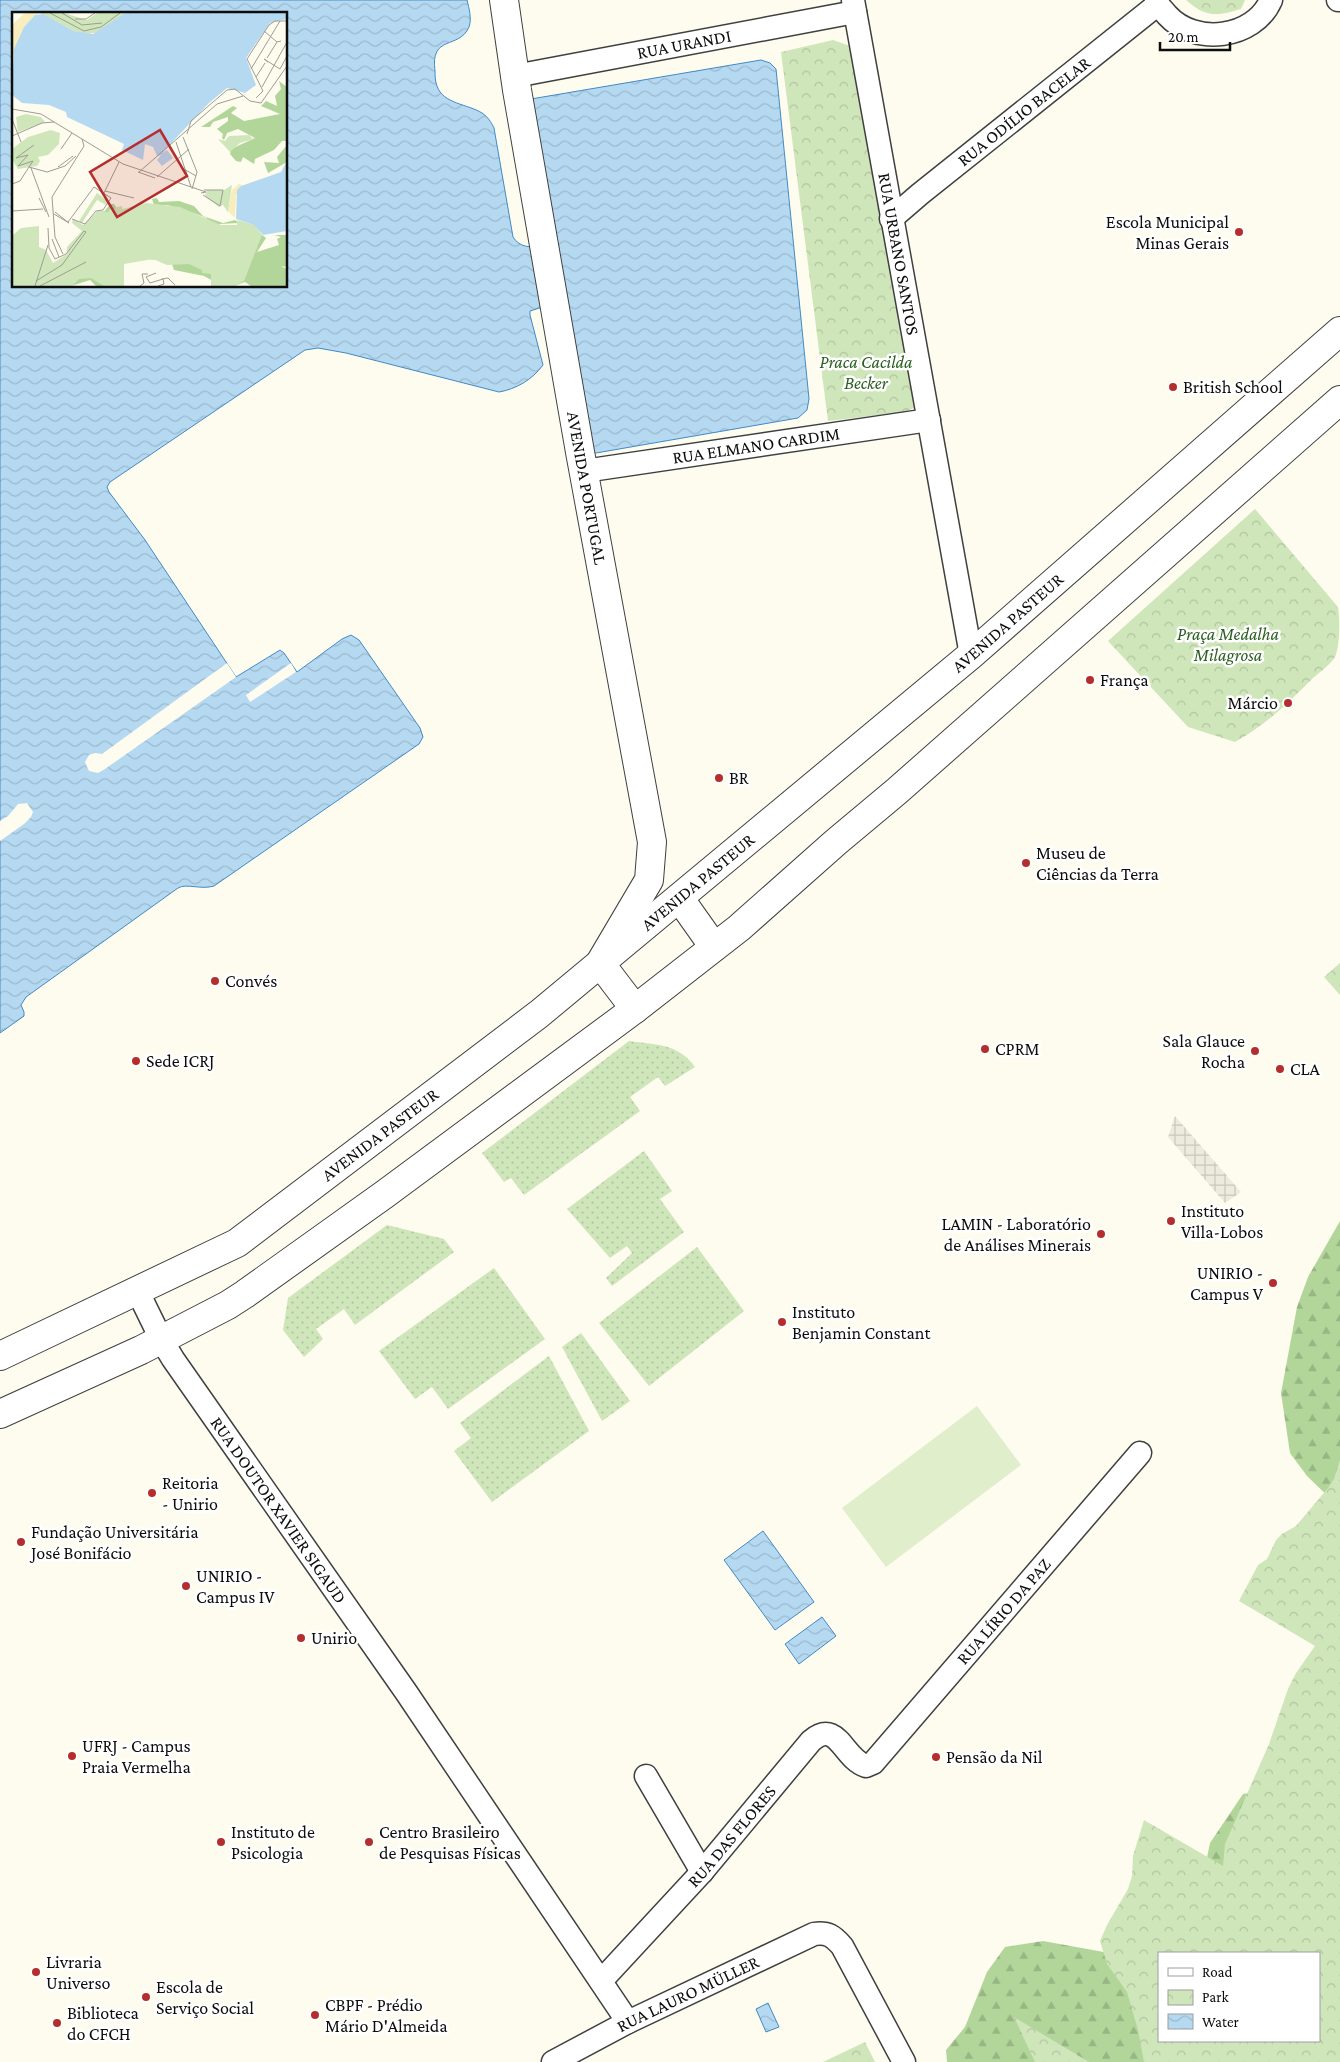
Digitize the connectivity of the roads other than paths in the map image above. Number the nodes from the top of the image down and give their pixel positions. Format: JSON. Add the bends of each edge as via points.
{"nodes":[{"id":1,"x":504,"y":0,"type":"edge"},
{"id":2,"x":1271,"y":0,"type":"edge"},
{"id":3,"x":1156,"y":2,"type":"edge"},
{"id":4,"x":854,"y":6,"type":"edge"},
{"id":5,"x":516,"y":83,"type":"junction"},
{"id":6,"x":891,"y":219,"type":"junction"},
{"id":7,"x":1340,"y":331,"type":"edge"},
{"id":8,"x":1340,"y":400,"type":"edge"},
{"id":9,"x":929,"y":420,"type":"junction"},
{"id":10,"x":582,"y":462,"type":"junction"},
{"id":11,"x":971,"y":655,"type":"junction"},
{"id":12,"x":680,"y":899,"type":"junction"},
{"id":13,"x":714,"y":947,"type":"junction"},
{"id":14,"x":600,"y":963,"type":"junction"},
{"id":15,"x":635,"y":1009,"type":"junction"},
{"id":16,"x":138,"y":1292,"type":"junction"},
{"id":17,"x":161,"y":1339,"type":"junction"},
{"id":18,"x":0,"y":1356,"type":"edge"},
{"id":19,"x":0,"y":1414,"type":"edge"},
{"id":20,"x":1140,"y":1453,"type":"dead end"},
{"id":21,"x":866,"y":1766,"type":"joint"},
{"id":22,"x":646,"y":1776,"type":"dead end"},
{"id":23,"x":702,"y":1872,"type":"junction"},
{"id":24,"x":601,"y":1981,"type":"junction"},
{"id":25,"x":628,"y":2022,"type":"junction"},
{"id":26,"x":553,"y":2062,"type":"edge"},
{"id":27,"x":904,"y":2062,"type":"edge"}],
"edges":[{"from":1,"to":5,"type":"street","name":"AVENIDA PORTUGAL"},
{"from":2,"to":3,"type":"street","via":[[1254,22],[1234,32],[1213,36],[1191,32],[1172,21]]},
{"from":3,"to":6,"type":"street","name":"RUA ODÍLIO BACELAR"},
{"from":4,"to":5,"type":"street","name":"RUA URANDI"},
{"from":4,"to":6,"type":"street","name":"RUA URBANO SANTOS"},
{"from":5,"to":10,"type":"street","name":"AVENIDA PORTUGAL"},
{"from":6,"to":9,"type":"street","name":"RUA URBANO SANTOS"},
{"from":7,"to":11,"type":"street","name":"AVENIDA PASTEUR"},
{"from":8,"to":13,"type":"street","via":[[905,785]]},
{"from":9,"to":10,"type":"street","name":"RUA ELMANO CARDIM"},
{"from":9,"to":11,"type":"street","name":"RUA URBANO SANTOS"},
{"from":10,"to":14,"type":"street","name":"AVENIDA PORTUGAL","via":[[652,842],[649,880]]},
{"from":11,"to":12,"type":"street","name":"AVENIDA PASTEUR"},
{"from":12,"to":13,"type":"street"},
{"from":12,"to":14,"type":"street","name":"AVENIDA PASTEUR"},
{"from":13,"to":15,"type":"street"},
{"from":14,"to":15,"type":"street"},
{"from":14,"to":16,"type":"street","name":"AVENIDA PASTEUR","via":[[539,1014],[237,1243]]},
{"from":15,"to":17,"type":"street","via":[[244,1294]]},
{"from":16,"to":17,"type":"street","name":"RUA DOUTOR XAVIER SIGAUD"},
{"from":16,"to":18,"type":"street","name":"AVENIDA PASTEUR"},
{"from":17,"to":19,"type":"street"},
{"from":17,"to":24,"type":"street","name":"RUA DOUTOR XAVIER SIGAUD","via":[[406,1692]]},
{"from":20,"to":21,"type":"street","name":"RUA LÍRIO DA PAZ","via":[[877,1759]]},
{"from":21,"to":23,"type":"street","name":"RUA DAS FLORES","via":[[856,1761],[836,1737],[826,1733],[819,1735]]},
{"from":22,"to":23,"type":"street"},
{"from":23,"to":24,"type":"street","name":"RUA DAS FLORES"},
{"from":24,"to":25,"type":"street","name":"RUA DOUTOR XAVIER SIGAUD"},
{"from":25,"to":26,"type":"street","name":"RUA LAURO MÜLLER"},
{"from":25,"to":27,"type":"street","name":"RUA LAURO MÜLLER","via":[[814,1934],[826,1932],[842,1946]]}]}
